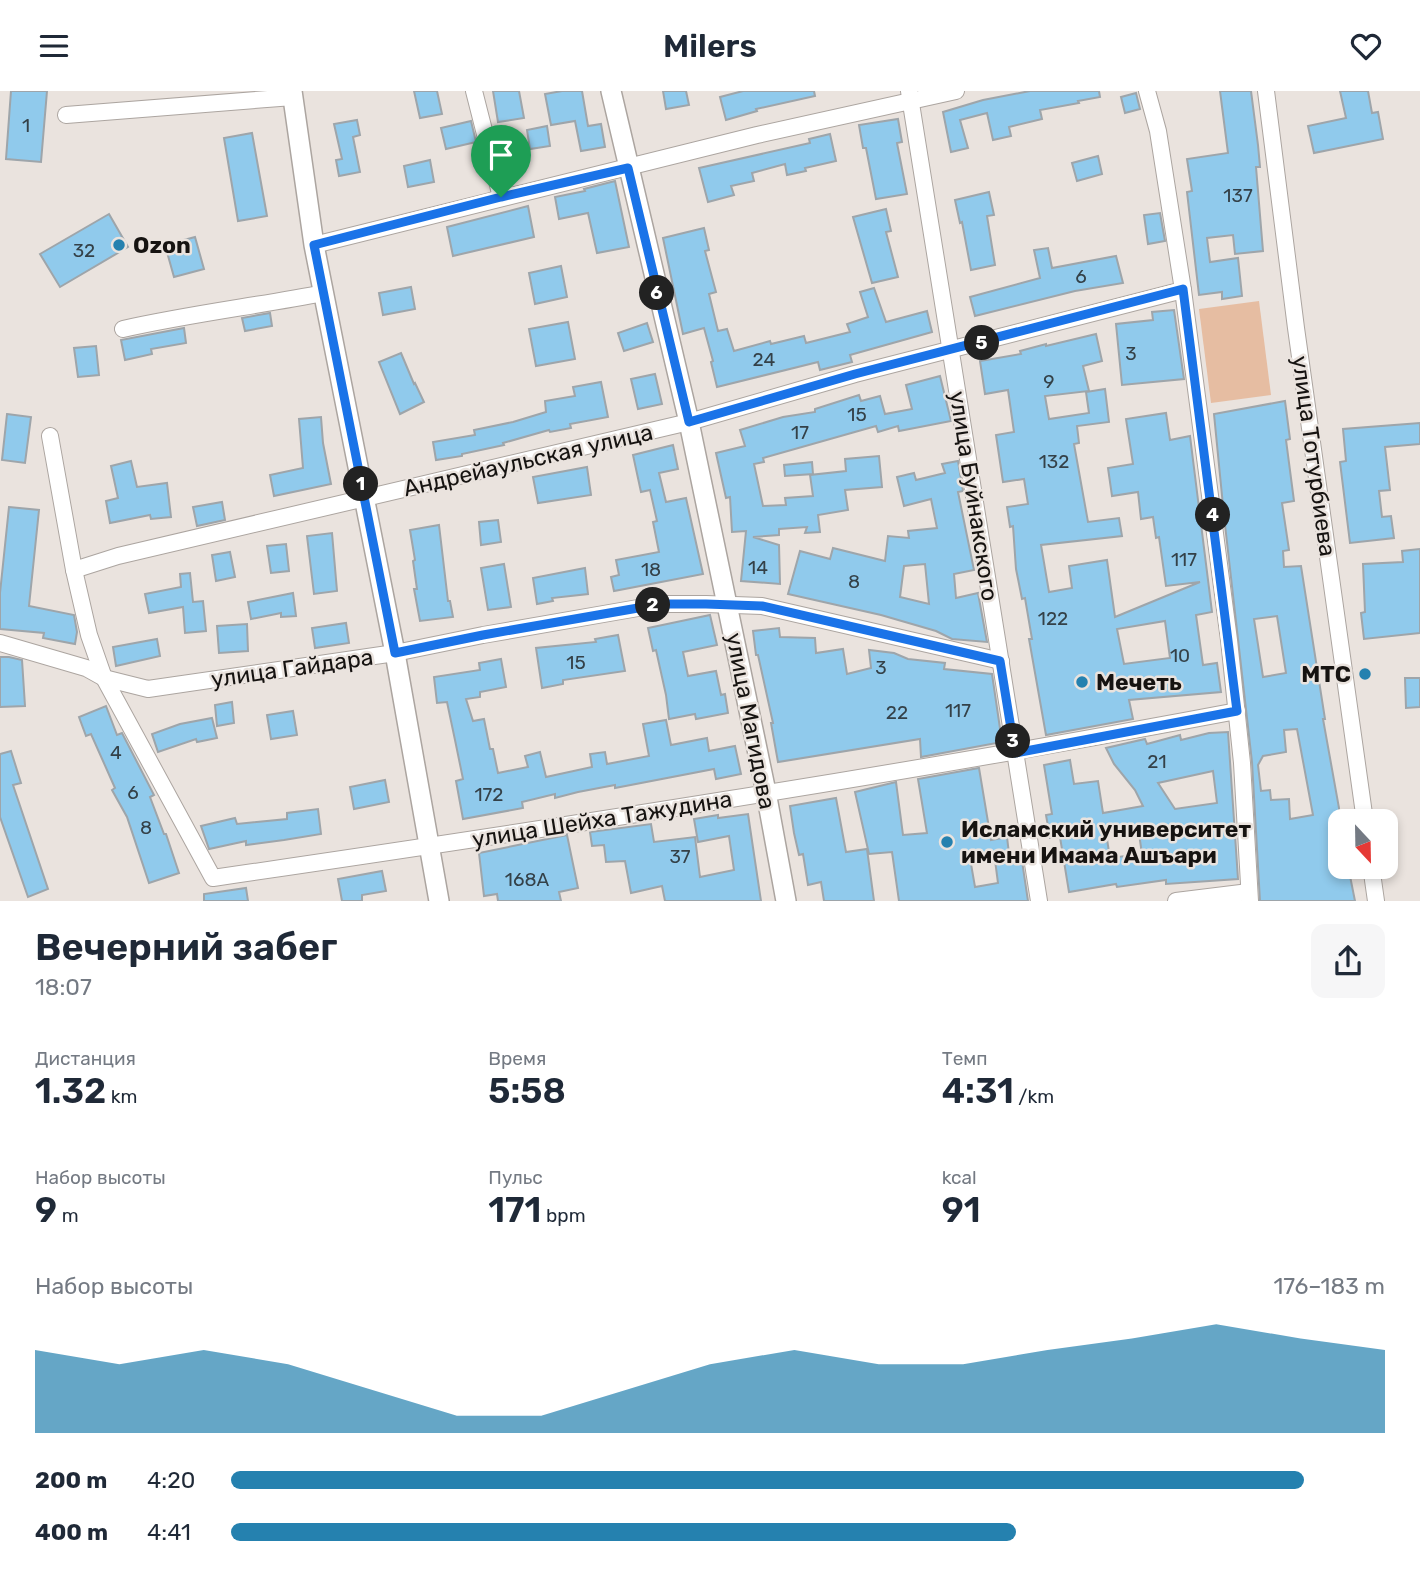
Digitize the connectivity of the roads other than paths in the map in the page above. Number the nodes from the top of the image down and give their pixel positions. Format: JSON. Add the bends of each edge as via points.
{"nodes":[{"id":1,"x":474,"y":91,"type":"edge"},
{"id":2,"x":611,"y":91,"type":"edge"},
{"id":3,"x":956,"y":91,"type":"edge"},
{"id":4,"x":1147,"y":91,"type":"edge"},
{"id":5,"x":1266,"y":91,"type":"edge"},
{"id":6,"x":293,"y":94,"type":"edge"},
{"id":7,"x":910,"y":96,"type":"edge"},
{"id":8,"x":66,"y":115,"type":"dead end"},
{"id":9,"x":628,"y":168,"type":"junction"},
{"id":10,"x":501,"y":197,"type":"junction"},
{"id":11,"x":314,"y":245,"type":"junction"},
{"id":12,"x":1183,"y":289,"type":"junction"},
{"id":13,"x":324,"y":293,"type":"junction"},
{"id":14,"x":123,"y":329,"type":"dead end"},
{"id":15,"x":951,"y":351,"type":"junction"},
{"id":16,"x":689,"y":422,"type":"junction"},
{"id":17,"x":50,"y":436,"type":"dead end"},
{"id":18,"x":363,"y":499,"type":"junction"},
{"id":19,"x":74,"y":570,"type":"junction"},
{"id":20,"x":728,"y":606,"type":"junction"},
{"id":21,"x":0,"y":643,"type":"edge"},
{"id":22,"x":395,"y":653,"type":"junction"},
{"id":23,"x":1000,"y":661,"type":"junction"},
{"id":24,"x":104,"y":678,"type":"junction"},
{"id":25,"x":1237,"y":711,"type":"junction"},
{"id":26,"x":1015,"y":753,"type":"junction"},
{"id":27,"x":766,"y":792,"type":"junction"},
{"id":28,"x":1363,"y":809,"type":"edge"},
{"id":29,"x":429,"y":847,"type":"junction"},
{"id":30,"x":1373,"y":879,"type":"edge"},
{"id":31,"x":1249,"y":897,"type":"edge"},
{"id":32,"x":439,"y":901,"type":"edge"},
{"id":33,"x":786,"y":901,"type":"edge"},
{"id":34,"x":1039,"y":901,"type":"edge"},
{"id":35,"x":1176,"y":901,"type":"edge"},
{"id":36,"x":1376,"y":901,"type":"edge"}],
"edges":[{"from":1,"to":10,"type":"street"},
{"from":2,"to":9,"type":"main road","name":"улица Магидова"},
{"from":3,"to":7,"type":"street"},
{"from":4,"to":12,"type":"street","via":[[1158,131]]},
{"from":5,"to":28,"type":"street","name":"улица Тотурбиева"},
{"from":6,"to":8,"type":"street"},
{"from":6,"to":11,"type":"main road"},
{"from":7,"to":9,"type":"street"},
{"from":7,"to":15,"type":"street","name":"улица Буйнакского"},
{"from":9,"to":10,"type":"street"},
{"from":9,"to":16,"type":"main road","name":"улица Магидова"},
{"from":10,"to":11,"type":"street"},
{"from":11,"to":13,"type":"main road"},
{"from":12,"to":15,"type":"street","name":"Андрейаульская улица"},
{"from":12,"to":25,"type":"street"},
{"from":13,"to":14,"type":"street"},
{"from":13,"to":18,"type":"main road"},
{"from":15,"to":16,"type":"street","name":"Андрейаульская улица"},
{"from":15,"to":23,"type":"street","name":"улица Буйнакского"},
{"from":16,"to":18,"type":"street","name":"Андрейаульская улица"},
{"from":16,"to":20,"type":"main road","name":"улица Магидова"},
{"from":17,"to":19,"type":"street"},
{"from":18,"to":19,"type":"street","name":"Андрейаульская улица"},
{"from":18,"to":22,"type":"main road"},
{"from":19,"to":24,"type":"street"},
{"from":20,"to":22,"type":"street","name":"улица Гайдара","via":[[661,604]]},
{"from":20,"to":23,"type":"street","name":"улица Гайдара","via":[[762,606]]},
{"from":20,"to":27,"type":"main road","name":"улица Магидова"},
{"from":21,"to":24,"type":"street","name":"улица Гайдара"},
{"from":22,"to":24,"type":"street","name":"улица Гайдара","via":[[148,689]]},
{"from":22,"to":29,"type":"main road"},
{"from":23,"to":26,"type":"street","name":"улица Буйнакского"},
{"from":24,"to":29,"type":"street","name":"улица Шейха Тажудина","via":[[213,879]]},
{"from":25,"to":26,"type":"street","name":"улица Шейха Тажудина"},
{"from":25,"to":31,"type":"street"},
{"from":26,"to":27,"type":"street","name":"улица Шейха Тажудина"},
{"from":26,"to":34,"type":"street","name":"улица Буйнакского"},
{"from":27,"to":29,"type":"street","name":"улица Шейха Тажудина"},
{"from":27,"to":33,"type":"main road","name":"улица Магидова"},
{"from":29,"to":32,"type":"main road"},
{"from":30,"to":36,"type":"street"},
{"from":31,"to":35,"type":"street"}]}
